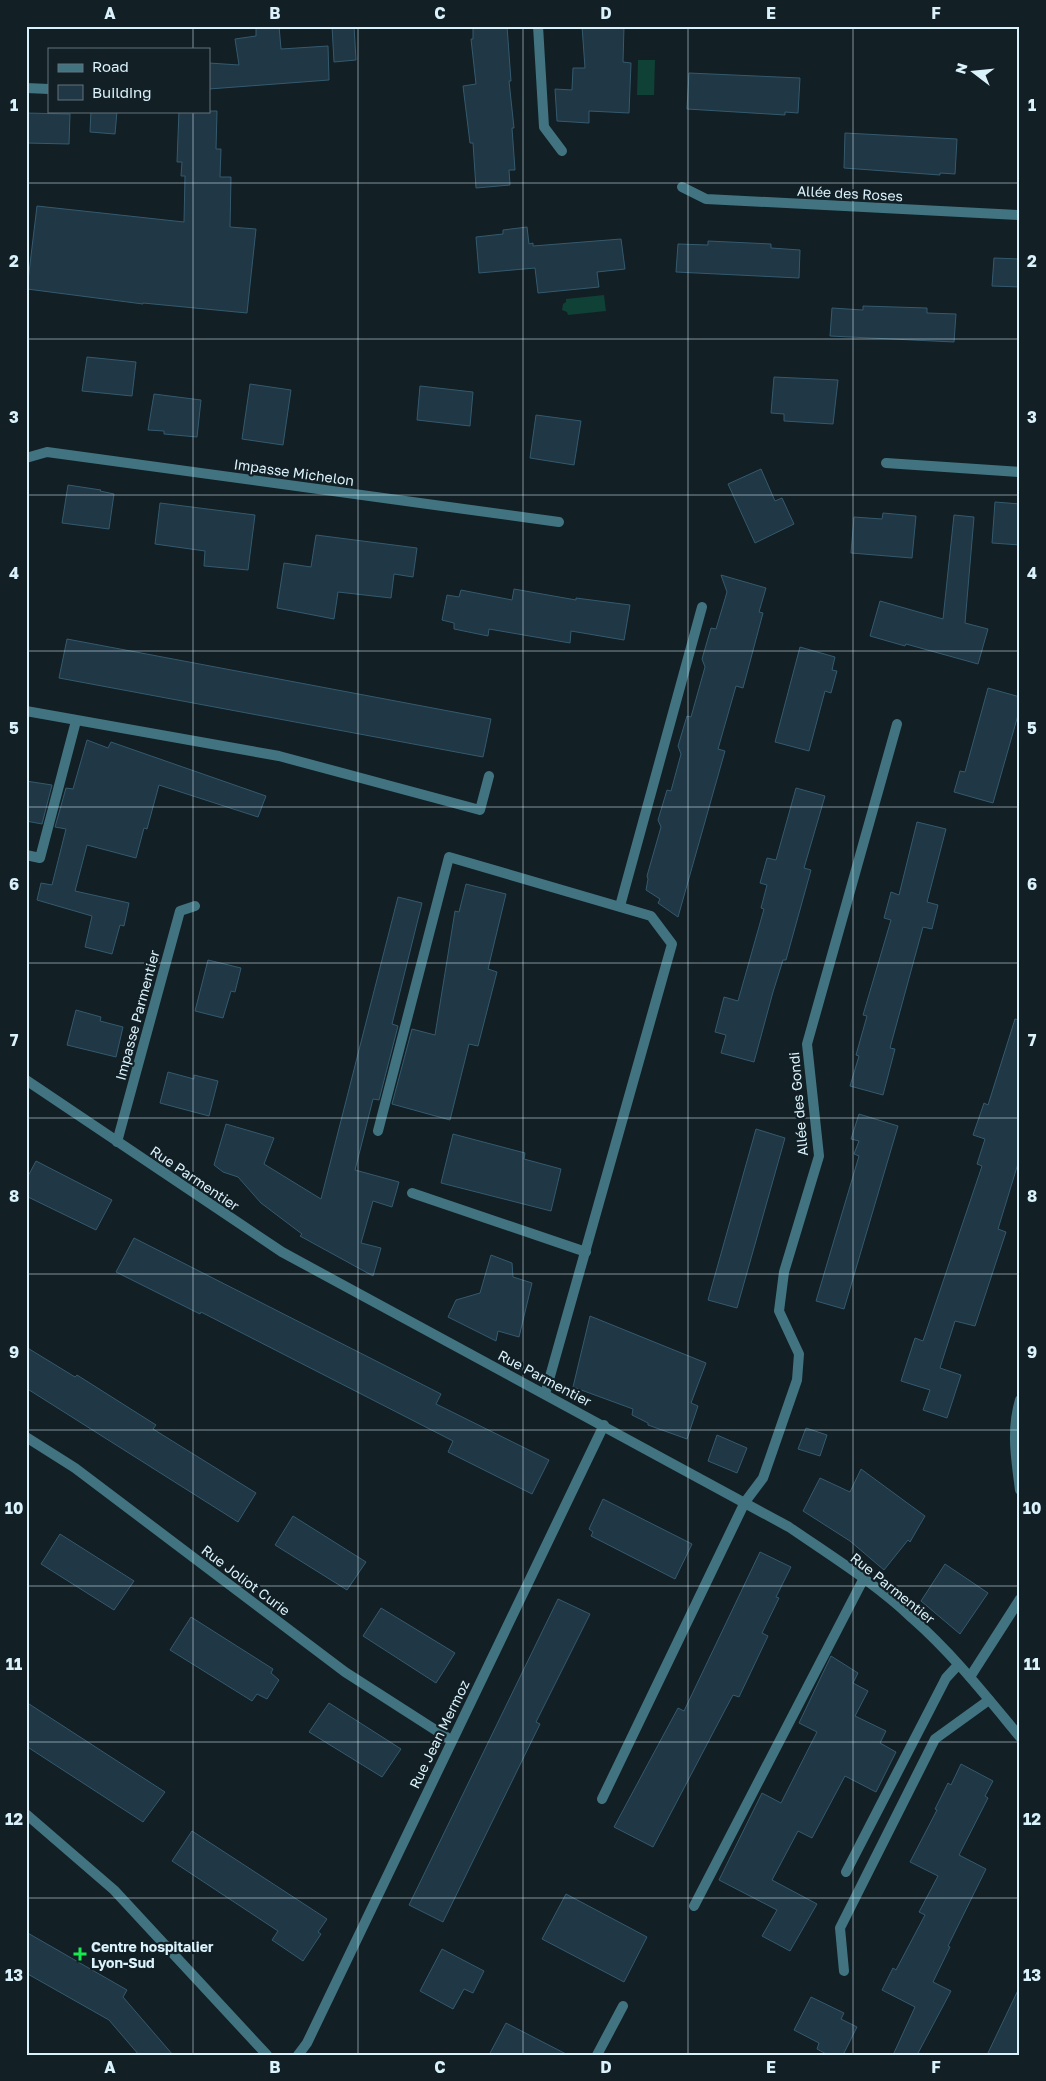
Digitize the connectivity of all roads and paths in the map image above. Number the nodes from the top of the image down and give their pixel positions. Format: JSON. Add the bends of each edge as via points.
{"nodes":[{"id":1,"x":538,"y":26,"type":"edge"},
{"id":2,"x":26,"y":88,"type":"edge"},
{"id":3,"x":48,"y":89,"type":"edge"},
{"id":4,"x":562,"y":151,"type":"dead end"},
{"id":5,"x":682,"y":187,"type":"dead end"},
{"id":6,"x":1020,"y":215,"type":"edge"},
{"id":7,"x":26,"y":458,"type":"edge"},
{"id":8,"x":886,"y":463,"type":"dead end"},
{"id":9,"x":1020,"y":472,"type":"edge"},
{"id":10,"x":559,"y":522,"type":"dead end"},
{"id":11,"x":702,"y":607,"type":"dead end"},
{"id":12,"x":26,"y":711,"type":"edge"},
{"id":13,"x":76,"y":721,"type":"junction"},
{"id":14,"x":897,"y":724,"type":"dead end"},
{"id":15,"x":489,"y":776,"type":"dead end"},
{"id":16,"x":26,"y":856,"type":"edge"},
{"id":17,"x":195,"y":906,"type":"dead end"},
{"id":18,"x":620,"y":906,"type":"junction"},
{"id":19,"x":26,"y":1080,"type":"edge"},
{"id":20,"x":378,"y":1131,"type":"dead end"},
{"id":21,"x":117,"y":1142,"type":"junction"},
{"id":22,"x":412,"y":1193,"type":"dead end"},
{"id":23,"x":586,"y":1252,"type":"junction"},
{"id":24,"x":545,"y":1394,"type":"junction"},
{"id":25,"x":1020,"y":1400,"type":"edge"},
{"id":26,"x":604,"y":1425,"type":"junction"},
{"id":27,"x":26,"y":1437,"type":"edge"},
{"id":28,"x":1020,"y":1490,"type":"edge"},
{"id":29,"x":746,"y":1502,"type":"junction"},
{"id":30,"x":864,"y":1578,"type":"junction"},
{"id":31,"x":1020,"y":1599,"type":"edge"},
{"id":32,"x":958,"y":1665,"type":"junction"},
{"id":33,"x":970,"y":1677,"type":"junction"},
{"id":34,"x":989,"y":1700,"type":"junction"},
{"id":35,"x":1020,"y":1737,"type":"edge"},
{"id":36,"x":451,"y":1740,"type":"junction"},
{"id":37,"x":602,"y":1799,"type":"dead end"},
{"id":38,"x":26,"y":1814,"type":"edge"},
{"id":39,"x":846,"y":1872,"type":"dead end"},
{"id":40,"x":694,"y":1906,"type":"dead end"},
{"id":41,"x":844,"y":1971,"type":"dead end"},
{"id":42,"x":623,"y":2006,"type":"dead end"},
{"id":43,"x":267,"y":2055,"type":"edge"},
{"id":44,"x":298,"y":2055,"type":"edge"},
{"id":45,"x":597,"y":2055,"type":"edge"}],
"edges":[{"from":1,"to":4,"type":"street","via":[[544,127]]},
{"from":2,"to":3,"type":"street"},
{"from":5,"to":6,"type":"street","name":"Allée des Roses","via":[[706,199]]},
{"from":7,"to":10,"type":"street","name":"Impasse Michelon","via":[[47,452]]},
{"from":8,"to":9,"type":"street"},
{"from":11,"to":18,"type":"street"},
{"from":12,"to":13,"type":"street"},
{"from":13,"to":15,"type":"street","via":[[279,756],[480,810]]},
{"from":13,"to":16,"type":"street","via":[[40,858]]},
{"from":14,"to":29,"type":"street","name":"Allée des Gondi","via":[[807,1044],[819,1156],[784,1272],[779,1311],[799,1354],[797,1380],[763,1478]]},
{"from":17,"to":21,"type":"street","name":"Impasse Parmentier","via":[[180,912]]},
{"from":18,"to":20,"type":"street","via":[[450,857]]},
{"from":18,"to":23,"type":"street","via":[[652,916],[672,944]]},
{"from":19,"to":21,"type":"street","name":"Rue Parmentier"},
{"from":21,"to":24,"type":"street","name":"Rue Parmentier","via":[[282,1252]]},
{"from":22,"to":23,"type":"street"},
{"from":23,"to":24,"type":"street"},
{"from":24,"to":26,"type":"street","name":"Rue Parmentier"},
{"from":25,"to":28,"type":"street","via":[[1014,1441]]},
{"from":26,"to":29,"type":"street","name":"Rue Parmentier","via":[[674,1466]]},
{"from":26,"to":36,"type":"street","name":"Rue Jean Mermoz"},
{"from":27,"to":36,"type":"street","name":"Rue Joliot Curie","via":[[76,1468],[345,1672]]},
{"from":29,"to":30,"type":"street","name":"Rue Parmentier"},
{"from":29,"to":37,"type":"street","name":"Allée des Gondi"},
{"from":30,"to":32,"type":"street","name":"Rue Parmentier","via":[[912,1618]]},
{"from":30,"to":40,"type":"street"},
{"from":31,"to":33,"type":"street"},
{"from":32,"to":33,"type":"street","name":"Rue Parmentier"},
{"from":32,"to":39,"type":"street","via":[[946,1678]]},
{"from":33,"to":34,"type":"street","name":"Rue Parmentier"},
{"from":34,"to":35,"type":"street","name":"Rue Parmentier"},
{"from":34,"to":41,"type":"street","via":[[935,1739],[840,1928]]},
{"from":36,"to":44,"type":"street","name":"Rue Jean Mermoz","via":[[307,2043]]},
{"from":38,"to":43,"type":"street","via":[[114,1890]]},
{"from":42,"to":45,"type":"street"}]}
